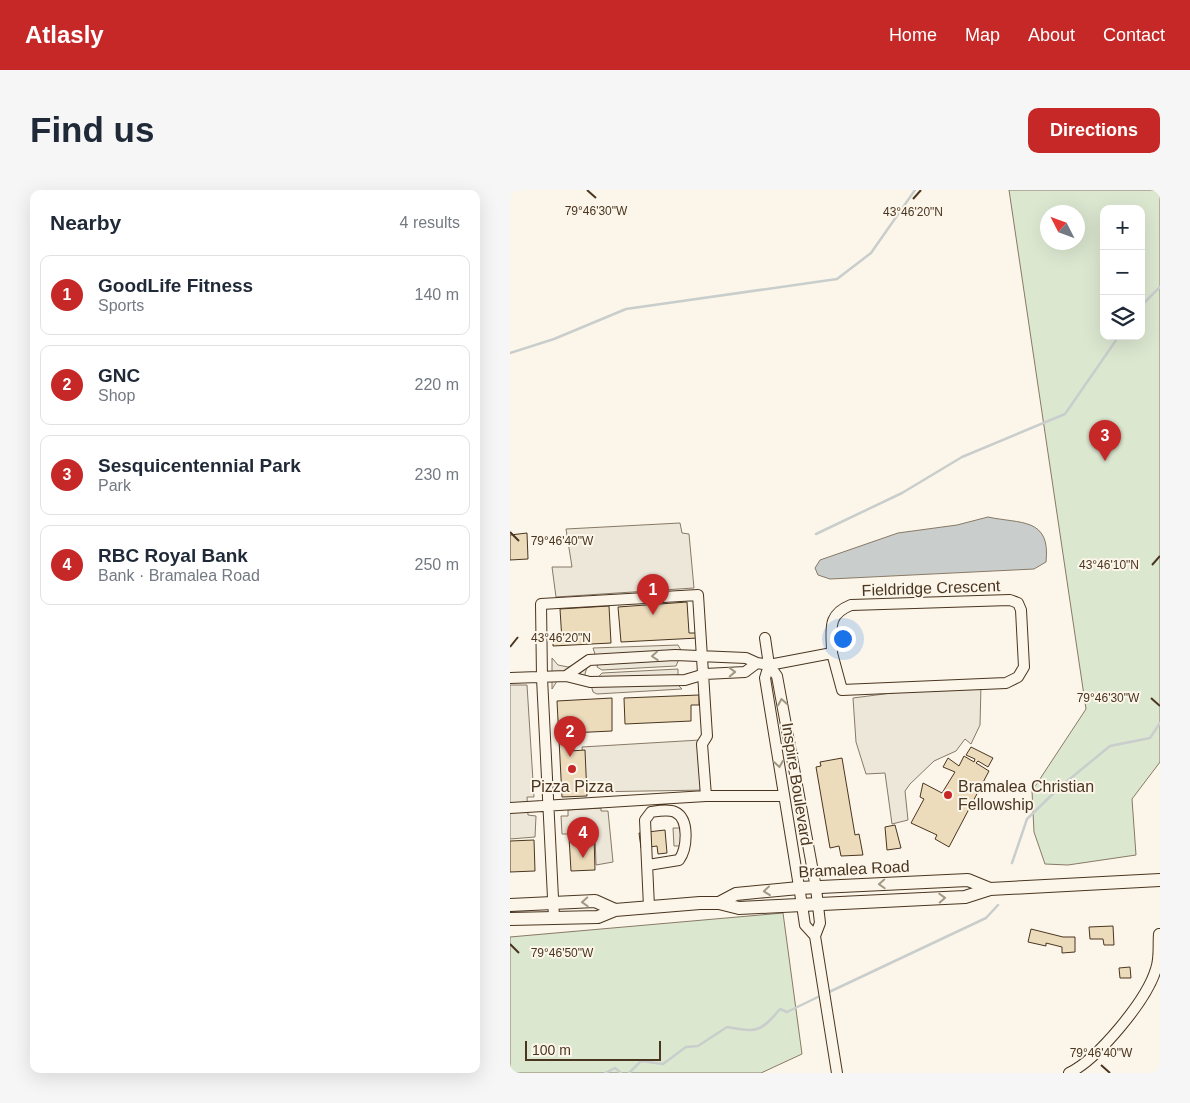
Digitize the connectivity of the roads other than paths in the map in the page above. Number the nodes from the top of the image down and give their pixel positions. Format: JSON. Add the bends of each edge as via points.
{"nodes":[{"id":1,"x":765,"y":638,"type":"dead end"},
{"id":2,"x":832,"y":653,"type":"junction"},
{"id":3,"x":703,"y":657,"type":"junction"},
{"id":4,"x":757,"y":663,"type":"junction"},
{"id":5,"x":769,"y":664,"type":"junction"},
{"id":6,"x":705,"y":674,"type":"junction"},
{"id":7,"x":566,"y":676,"type":"junction"},
{"id":8,"x":510,"y":678,"type":"edge"},
{"id":9,"x":542,"y":678,"type":"junction"},
{"id":10,"x":706,"y":796,"type":"junction"},
{"id":11,"x":784,"y":796,"type":"junction"},
{"id":12,"x":549,"y":805,"type":"junction"},
{"id":13,"x":510,"y":808,"type":"edge"},
{"id":14,"x":648,"y":865,"type":"junction"},
{"id":15,"x":1160,"y":880,"type":"edge"},
{"id":16,"x":799,"y":888,"type":"junction"},
{"id":17,"x":816,"y":888,"type":"junction"},
{"id":18,"x":990,"y":889,"type":"junction"},
{"id":19,"x":719,"y":902,"type":"junction"},
{"id":20,"x":552,"y":903,"type":"junction"},
{"id":21,"x":510,"y":905,"type":"edge"},
{"id":22,"x":818,"y":905,"type":"junction"},
{"id":23,"x":802,"y":906,"type":"junction"},
{"id":24,"x":649,"y":907,"type":"junction"},
{"id":25,"x":615,"y":910,"type":"junction"},
{"id":26,"x":554,"y":918,"type":"junction"},
{"id":27,"x":510,"y":919,"type":"edge"},
{"id":28,"x":1159,"y":934,"type":"dead end"},
{"id":29,"x":815,"y":936,"type":"junction"},
{"id":30,"x":837,"y":1073,"type":"edge"},
{"id":31,"x":1069,"y":1073,"type":"edge"}],
"edges":[{"from":1,"to":5,"type":"street","name":"Inspire Boulevard"},
{"from":2,"to":2,"type":"street","name":"Fieldridge Crescent","via":[[832,622],[839,610],[851,605],[1010,600],[1018,602],[1021,610],[1024,667],[1018,677],[1006,683],[842,690]]},
{"from":2,"to":5,"type":"street"},
{"from":3,"to":4,"type":"street","via":[[746,658]]},
{"from":3,"to":6,"type":"street"},
{"from":3,"to":7,"type":"street","one_way":true,"via":[[675,655],[588,660]]},
{"from":3,"to":9,"type":"street","via":[[698,595],[541,604]]},
{"from":4,"to":5,"type":"street"},
{"from":6,"to":4,"type":"street","one_way":true,"via":[[745,672]]},
{"from":5,"to":11,"type":"street","name":"Inspire Boulevard","one_way":true,"via":[[765,678]]},
{"from":17,"to":5,"type":"street","name":"Inspire Boulevard","one_way":true,"via":[[777,676]]},
{"from":6,"to":7,"type":"street","via":[[685,680],[590,682]]},
{"from":6,"to":10,"type":"street","via":[[707,736],[702,744]]},
{"from":7,"to":9,"type":"street"},
{"from":8,"to":9,"type":"street"},
{"from":9,"to":12,"type":"street"},
{"from":10,"to":11,"type":"street"},
{"from":10,"to":12,"type":"street"},
{"from":11,"to":16,"type":"street","name":"Inspire Boulevard"},
{"from":12,"to":13,"type":"street"},
{"from":12,"to":20,"type":"street"},
{"from":14,"to":14,"type":"street","via":[[679,860],[684,853],[684,820],[677,812],[651,812],[645,820]]},
{"from":14,"to":24,"type":"street"},
{"from":15,"to":18,"type":"main road","name":"Bramalea Road"},
{"from":16,"to":17,"type":"main road","name":"Bramalea Road"},
{"from":16,"to":19,"type":"main road","name":"Bramalea Road","one_way":true,"via":[[736,894]]},
{"from":16,"to":23,"type":"street","name":"Inspire Boulevard"},
{"from":18,"to":17,"type":"main road","name":"Bramalea Road","one_way":true,"via":[[968,880]]},
{"from":17,"to":22,"type":"street","name":"Inspire Boulevard"},
{"from":22,"to":18,"type":"main road","name":"Bramalea Road","one_way":true,"via":[[965,897]]},
{"from":19,"to":23,"type":"main road","name":"Bramalea Road","via":[[739,908]]},
{"from":19,"to":24,"type":"main road","name":"Bramalea Road"},
{"from":20,"to":21,"type":"main road","name":"Bramalea Road"},
{"from":25,"to":20,"type":"main road","name":"Bramalea Road","one_way":true,"via":[[595,901]]},
{"from":20,"to":26,"type":"street"},
{"from":22,"to":23,"type":"main road","name":"Bramalea Road"},
{"from":22,"to":29,"type":"street","name":"Inspire Boulevard","via":[[820,923]]},
{"from":23,"to":29,"type":"street","name":"Inspire Boulevard","via":[[806,925]]},
{"from":24,"to":25,"type":"main road","name":"Bramalea Road"},
{"from":25,"to":26,"type":"main road","name":"Bramalea Road","via":[[598,917]]},
{"from":26,"to":27,"type":"main road","name":"Bramalea Road"},
{"from":28,"to":31,"type":"street","via":[[1157,967],[1141,1001],[1091,1058]]},
{"from":29,"to":30,"type":"street","name":"Inspire Boulevard"}]}
